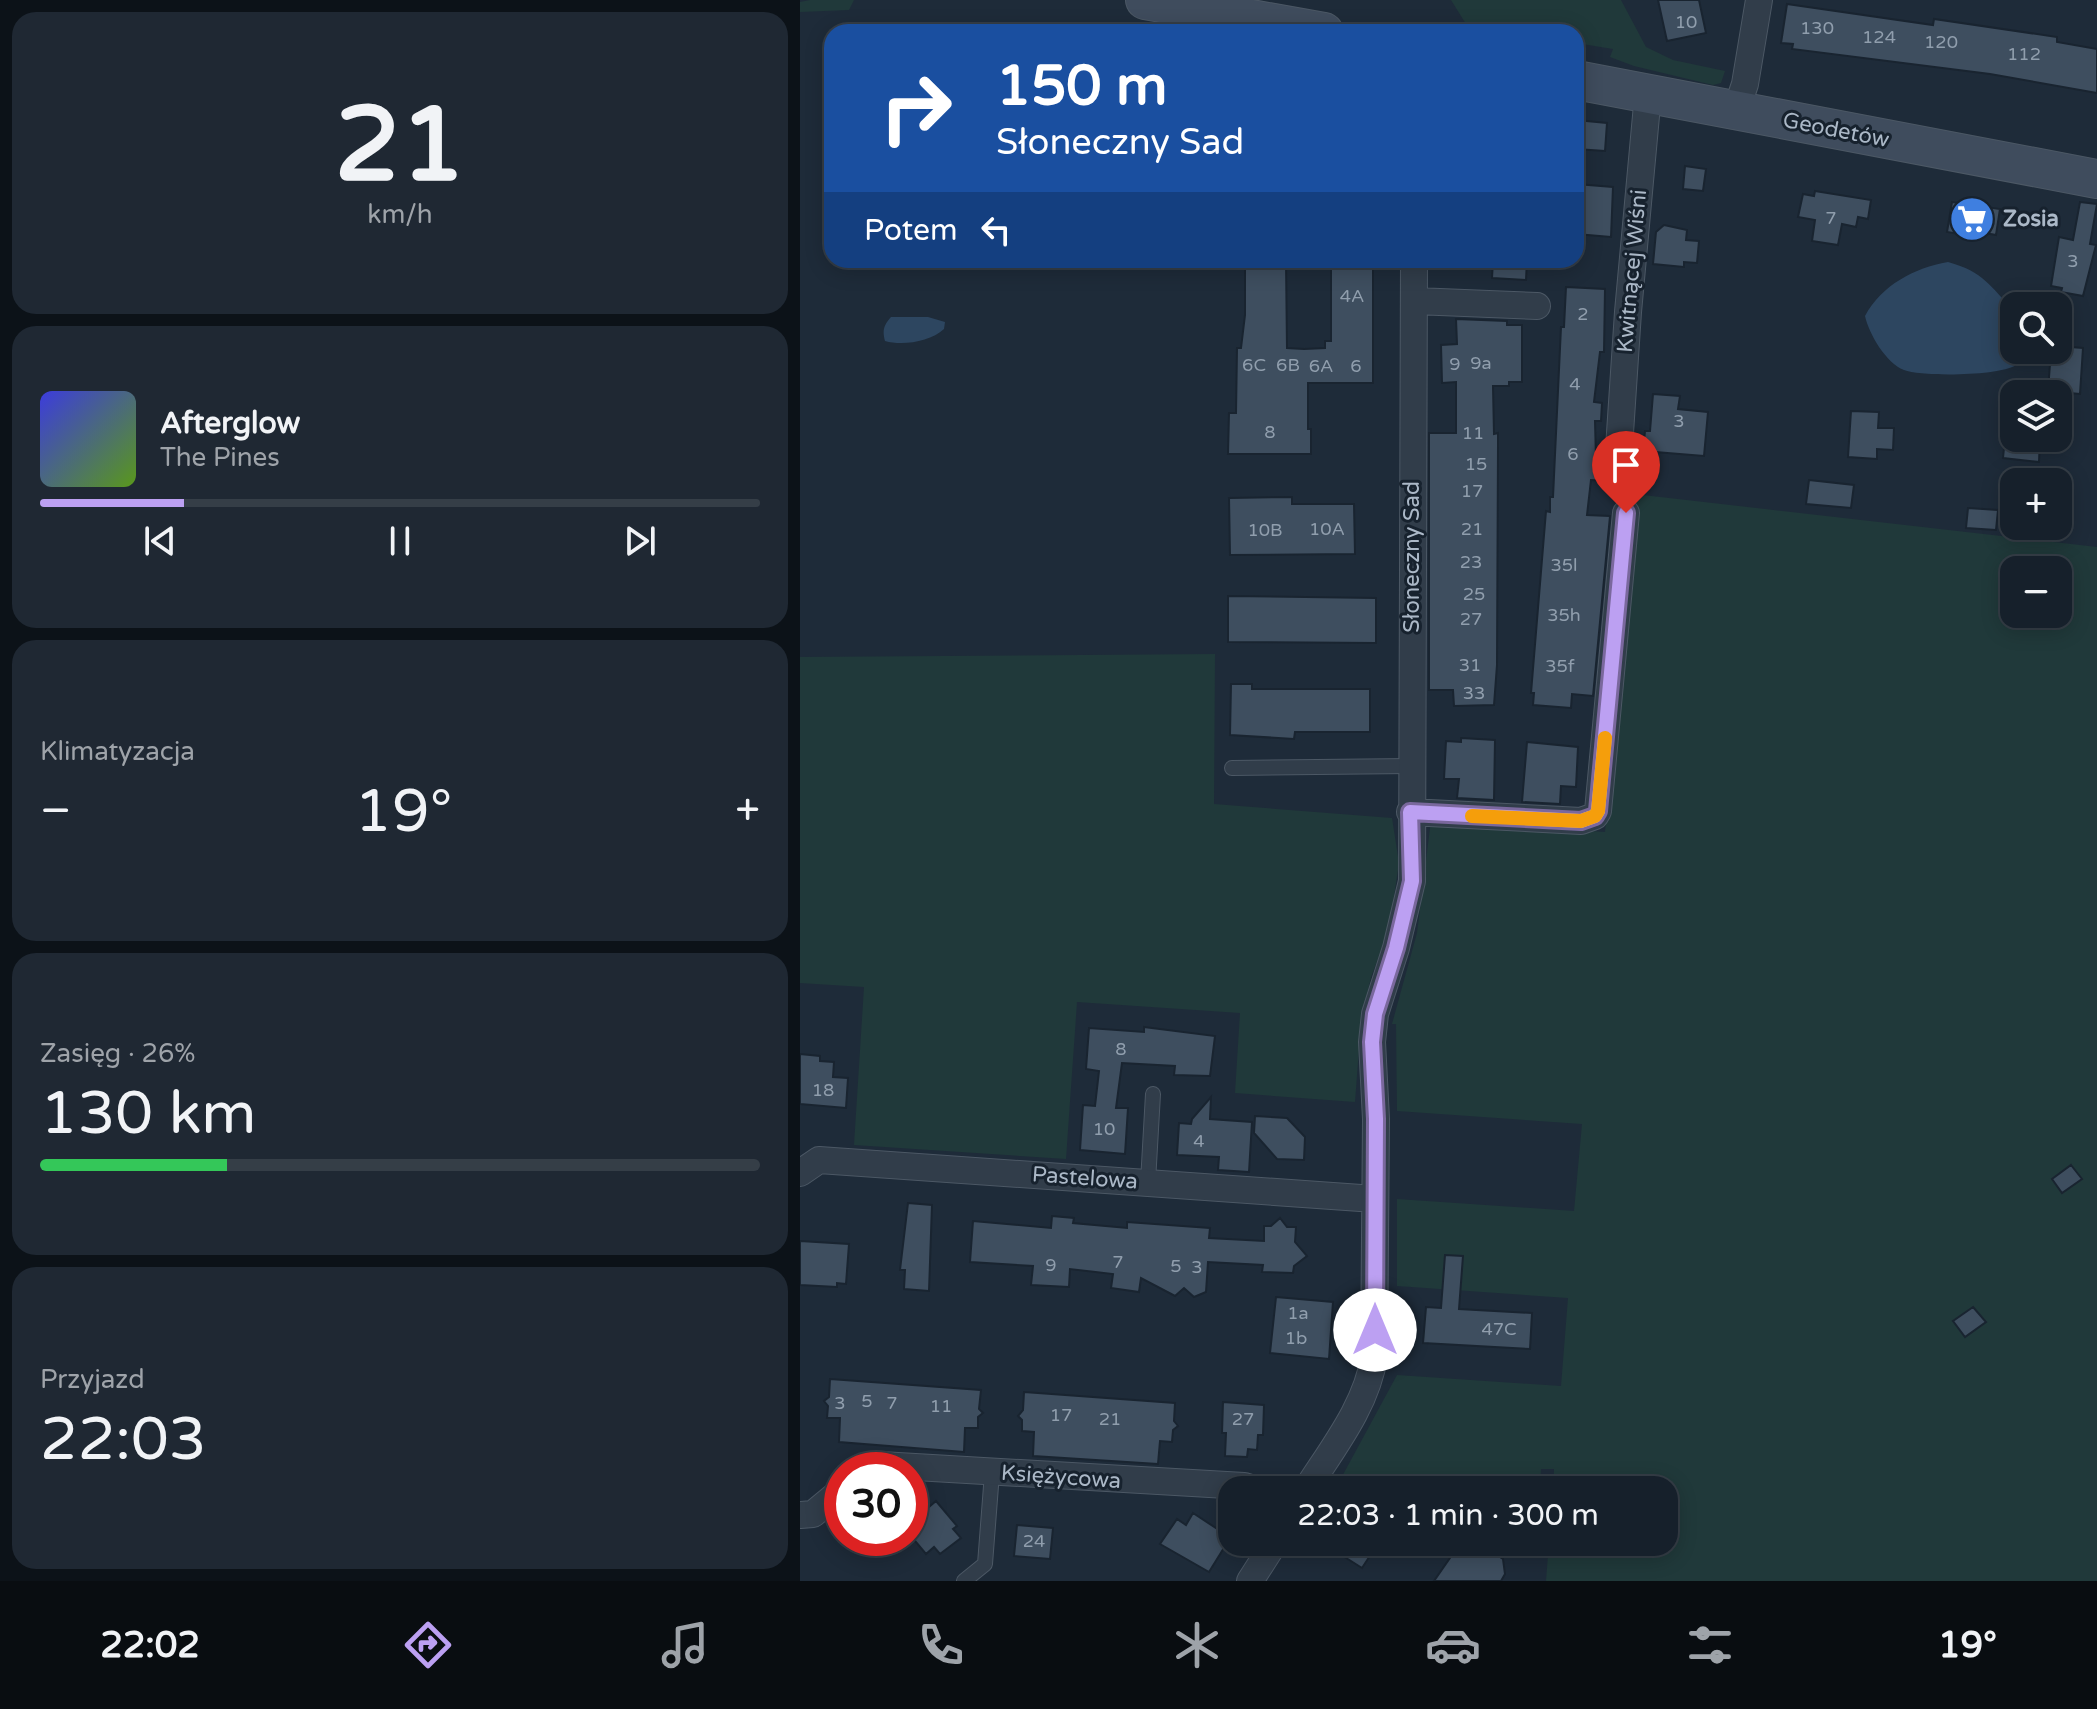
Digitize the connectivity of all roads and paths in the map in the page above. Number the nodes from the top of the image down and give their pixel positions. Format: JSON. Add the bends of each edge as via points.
{"nodes":[{"id":1,"x":1145,"y":0,"type":"edge"},
{"id":2,"x":1759,"y":0,"type":"edge"},
{"id":3,"x":1279,"y":24,"type":"edge"},
{"id":4,"x":1584,"y":82,"type":"edge"},
{"id":5,"x":1648,"y":94,"type":"junction"},
{"id":6,"x":1736,"y":111,"type":"junction"},
{"id":7,"x":2097,"y":179,"type":"edge"},
{"id":8,"x":1414,"y":268,"type":"edge"},
{"id":9,"x":1415,"y":301,"type":"junction"},
{"id":10,"x":1537,"y":306,"type":"dead end"},
{"id":11,"x":1619,"y":448,"type":"dead end"},
{"id":12,"x":1626,"y":513,"type":"dead end"},
{"id":13,"x":1411,"y":766,"type":"junction"},
{"id":14,"x":1232,"y":768,"type":"dead end"},
{"id":15,"x":1410,"y":812,"type":"junction"},
{"id":16,"x":1153,"y":1094,"type":"dead end"},
{"id":17,"x":800,"y":1173,"type":"edge"},
{"id":18,"x":1148,"y":1182,"type":"junction"},
{"id":19,"x":1375,"y":1199,"type":"junction"},
{"id":20,"x":928,"y":1468,"type":"edge"},
{"id":21,"x":992,"y":1473,"type":"junction"},
{"id":22,"x":1315,"y":1476,"type":"edge"},
{"id":23,"x":1218,"y":1485,"type":"edge"},
{"id":24,"x":824,"y":1505,"type":"edge"},
{"id":25,"x":802,"y":1518,"type":"edge"},
{"id":26,"x":1266,"y":1556,"type":"edge"},
{"id":27,"x":964,"y":1581,"type":"edge"},
{"id":28,"x":1250,"y":1581,"type":"edge"}],
"edges":[{"from":1,"to":3,"type":"street"},
{"from":2,"to":6,"type":"street"},
{"from":4,"to":5,"type":"street","name":"Geodetów"},
{"from":5,"to":6,"type":"street","name":"Geodetów"},
{"from":5,"to":11,"type":"street","name":"Kwitnącej Wiśni"},
{"from":6,"to":7,"type":"street","name":"Geodetów"},
{"from":8,"to":9,"type":"street","name":"Słoneczny Sad"},
{"from":9,"to":10,"type":"street"},
{"from":9,"to":13,"type":"street","name":"Słoneczny Sad"},
{"from":12,"to":15,"type":"street","via":[[1595,816],[1581,821]]},
{"from":13,"to":14,"type":"lane"},
{"from":13,"to":15,"type":"street","name":"Słoneczny Sad"},
{"from":15,"to":19,"type":"street","name":"Słoneczny Sad","via":[[1412,881],[1372,1042]]},
{"from":16,"to":18,"type":"lane"},
{"from":17,"to":18,"type":"street","name":"Pastelowa","via":[[819,1160]]},
{"from":18,"to":19,"type":"street","name":"Pastelowa"},
{"from":19,"to":22,"type":"street","name":"Słoneczny Sad","via":[[1372,1370],[1349,1422]]},
{"from":20,"to":21,"type":"street","name":"Księżycowa"},
{"from":21,"to":23,"type":"street","name":"Księżycowa"},
{"from":21,"to":27,"type":"lane","via":[[985,1564]]},
{"from":24,"to":25,"type":"street"},
{"from":26,"to":28,"type":"street"}]}
